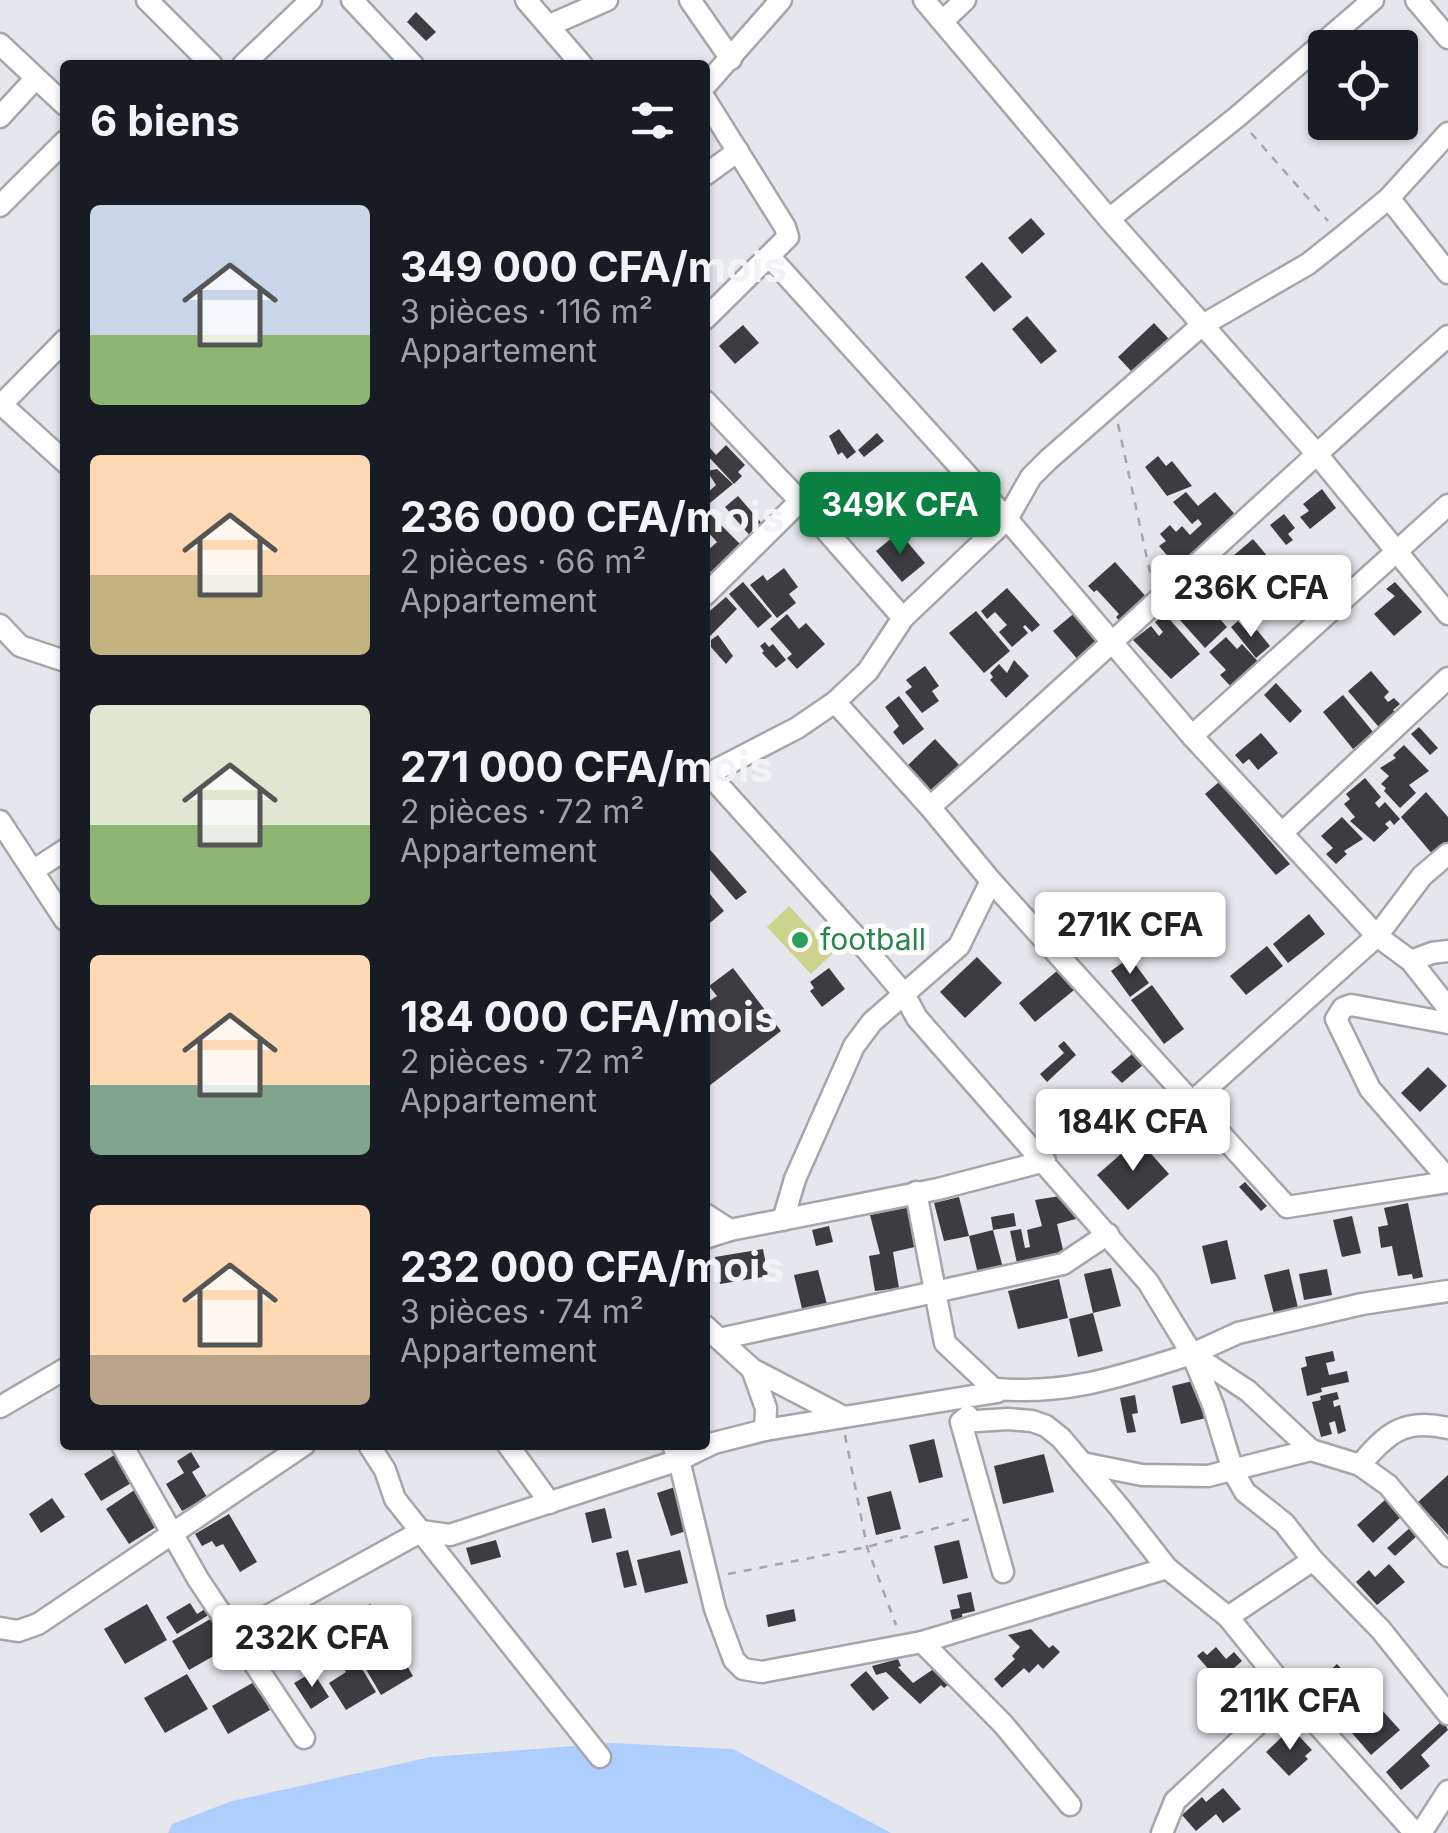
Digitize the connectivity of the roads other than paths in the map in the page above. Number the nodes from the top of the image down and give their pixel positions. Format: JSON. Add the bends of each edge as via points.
{"nodes":[{"id":1,"x":147,"y":0,"type":"edge"},
{"id":2,"x":311,"y":0,"type":"edge"},
{"id":3,"x":352,"y":0,"type":"edge"},
{"id":4,"x":526,"y":0,"type":"edge"},
{"id":5,"x":607,"y":0,"type":"edge"},
{"id":6,"x":690,"y":0,"type":"edge"},
{"id":7,"x":781,"y":0,"type":"edge"},
{"id":8,"x":924,"y":0,"type":"edge"},
{"id":9,"x":965,"y":0,"type":"edge"},
{"id":10,"x":1372,"y":0,"type":"edge"},
{"id":11,"x":1416,"y":0,"type":"edge"},
{"id":12,"x":944,"y":20,"type":"junction"},
{"id":13,"x":550,"y":26,"type":"junction"},
{"id":14,"x":1448,"y":38,"type":"edge"},
{"id":15,"x":0,"y":44,"type":"edge"},
{"id":16,"x":731,"y":59,"type":"junction"},
{"id":17,"x":207,"y":60,"type":"edge"},
{"id":18,"x":248,"y":60,"type":"edge"},
{"id":19,"x":408,"y":60,"type":"edge"},
{"id":20,"x":578,"y":60,"type":"edge"},
{"id":21,"x":35,"y":79,"type":"junction"},
{"id":22,"x":710,"y":81,"type":"edge"},
{"id":23,"x":60,"y":101,"type":"edge"},
{"id":24,"x":710,"y":108,"type":"edge"},
{"id":25,"x":0,"y":117,"type":"edge"},
{"id":26,"x":1448,"y":133,"type":"edge"},
{"id":27,"x":60,"y":145,"type":"edge"},
{"id":28,"x":738,"y":151,"type":"junction"},
{"id":29,"x":710,"y":171,"type":"edge"},
{"id":30,"x":1388,"y":198,"type":"junction"},
{"id":31,"x":0,"y":206,"type":"edge"},
{"id":32,"x":1108,"y":219,"type":"junction"},
{"id":33,"x":770,"y":256,"type":"junction"},
{"id":34,"x":1448,"y":273,"type":"edge"},
{"id":35,"x":710,"y":315,"type":"edge"},
{"id":36,"x":1202,"y":326,"type":"junction"},
{"id":37,"x":1448,"y":336,"type":"edge"},
{"id":38,"x":60,"y":345,"type":"edge"},
{"id":39,"x":0,"y":405,"type":"edge"},
{"id":40,"x":710,"y":417,"type":"edge"},
{"id":41,"x":1316,"y":453,"type":"junction"},
{"id":42,"x":60,"y":458,"type":"edge"},
{"id":43,"x":800,"y":501,"type":"junction"},
{"id":44,"x":1448,"y":505,"type":"edge"},
{"id":45,"x":1007,"y":519,"type":"junction"},
{"id":46,"x":1398,"y":550,"type":"junction"},
{"id":47,"x":710,"y":589,"type":"edge"},
{"id":48,"x":1448,"y":614,"type":"edge"},
{"id":49,"x":903,"y":618,"type":"junction"},
{"id":50,"x":0,"y":625,"type":"edge"},
{"id":51,"x":1115,"y":643,"type":"junction"},
{"id":52,"x":20,"y":646,"type":"junction"},
{"id":53,"x":0,"y":656,"type":"edge"},
{"id":54,"x":60,"y":656,"type":"edge"},
{"id":55,"x":1448,"y":678,"type":"edge"},
{"id":56,"x":835,"y":702,"type":"junction"},
{"id":57,"x":1192,"y":736,"type":"junction"},
{"id":58,"x":710,"y":770,"type":"edge"},
{"id":59,"x":710,"y":776,"type":"edge"},
{"id":60,"x":930,"y":807,"type":"junction"},
{"id":61,"x":2,"y":829,"type":"edge"},
{"id":62,"x":1282,"y":833,"type":"junction"},
{"id":63,"x":60,"y":853,"type":"edge"},
{"id":64,"x":1448,"y":854,"type":"edge"},
{"id":65,"x":34,"y":870,"type":"junction"},
{"id":66,"x":990,"y":881,"type":"junction"},
{"id":67,"x":60,"y":912,"type":"edge"},
{"id":68,"x":1377,"y":936,"type":"junction"},
{"id":69,"x":1448,"y":951,"type":"edge"},
{"id":70,"x":1411,"y":961,"type":"junction"},
{"id":71,"x":904,"y":994,"type":"junction"},
{"id":72,"x":1448,"y":1008,"type":"edge"},
{"id":73,"x":1448,"y":1024,"type":"edge"},
{"id":74,"x":1193,"y":1101,"type":"junction"},
{"id":75,"x":1045,"y":1161,"type":"junction"},
{"id":76,"x":1448,"y":1180,"type":"edge"},
{"id":77,"x":916,"y":1192,"type":"junction"},
{"id":78,"x":710,"y":1217,"type":"edge"},
{"id":79,"x":783,"y":1220,"type":"junction"},
{"id":80,"x":730,"y":1230,"type":"junction"},
{"id":81,"x":1108,"y":1234,"type":"junction"},
{"id":82,"x":710,"y":1236,"type":"edge"},
{"id":83,"x":1448,"y":1291,"type":"edge"},
{"id":84,"x":936,"y":1294,"type":"junction"},
{"id":85,"x":712,"y":1333,"type":"edge"},
{"id":86,"x":1192,"y":1354,"type":"junction"},
{"id":87,"x":752,"y":1369,"type":"junction"},
{"id":88,"x":60,"y":1372,"type":"edge"},
{"id":89,"x":997,"y":1392,"type":"junction"},
{"id":90,"x":0,"y":1407,"type":"edge"},
{"id":91,"x":842,"y":1416,"type":"junction"},
{"id":92,"x":961,"y":1422,"type":"junction"},
{"id":93,"x":1448,"y":1428,"type":"edge"},
{"id":94,"x":765,"y":1430,"type":"junction"},
{"id":95,"x":710,"y":1444,"type":"edge"},
{"id":96,"x":125,"y":1450,"type":"edge"},
{"id":97,"x":296,"y":1450,"type":"edge"},
{"id":98,"x":373,"y":1450,"type":"edge"},
{"id":99,"x":512,"y":1450,"type":"edge"},
{"id":100,"x":1311,"y":1450,"type":"junction"},
{"id":101,"x":676,"y":1452,"type":"edge"},
{"id":102,"x":1082,"y":1463,"type":"junction"},
{"id":103,"x":1360,"y":1465,"type":"junction"},
{"id":104,"x":1233,"y":1471,"type":"junction"},
{"id":105,"x":550,"y":1504,"type":"junction"},
{"id":106,"x":170,"y":1532,"type":"junction"},
{"id":107,"x":422,"y":1532,"type":"junction"},
{"id":108,"x":1448,"y":1556,"type":"edge"},
{"id":109,"x":1313,"y":1560,"type":"junction"},
{"id":110,"x":1167,"y":1568,"type":"junction"},
{"id":111,"x":1004,"y":1572,"type":"dead end"},
{"id":112,"x":1228,"y":1617,"type":"junction"},
{"id":113,"x":0,"y":1628,"type":"edge"},
{"id":114,"x":234,"y":1634,"type":"junction"},
{"id":115,"x":912,"y":1644,"type":"junction"},
{"id":116,"x":1290,"y":1694,"type":"junction"},
{"id":117,"x":1444,"y":1701,"type":"edge"},
{"id":118,"x":304,"y":1738,"type":"dead end"},
{"id":119,"x":600,"y":1758,"type":"dead end"},
{"id":120,"x":1448,"y":1791,"type":"edge"},
{"id":121,"x":1070,"y":1804,"type":"dead end"},
{"id":122,"x":1162,"y":1833,"type":"edge"},
{"id":123,"x":1418,"y":1833,"type":"edge"}],
"edges":[{"from":1,"to":17,"type":"street"},
{"from":2,"to":18,"type":"street"},
{"from":3,"to":19,"type":"street"},
{"from":4,"to":13,"type":"street"},
{"from":5,"to":13,"type":"street"},
{"from":6,"to":16,"type":"street"},
{"from":7,"to":16,"type":"street"},
{"from":8,"to":12,"type":"street"},
{"from":9,"to":12,"type":"street"},
{"from":10,"to":32,"type":"street"},
{"from":11,"to":14,"type":"street"},
{"from":12,"to":32,"type":"street"},
{"from":13,"to":20,"type":"street"},
{"from":15,"to":21,"type":"street"},
{"from":16,"to":22,"type":"street"},
{"from":21,"to":23,"type":"street"},
{"from":21,"to":25,"type":"street"},
{"from":24,"to":28,"type":"street"},
{"from":26,"to":30,"type":"street"},
{"from":27,"to":31,"type":"street"},
{"from":28,"to":29,"type":"street"},
{"from":28,"to":33,"type":"street","via":[[785,227],[788,237]]},
{"from":30,"to":34,"type":"street"},
{"from":30,"to":36,"type":"street","via":[[1308,264]]},
{"from":32,"to":36,"type":"street"},
{"from":33,"to":35,"type":"street"},
{"from":33,"to":45,"type":"street"},
{"from":36,"to":41,"type":"street"},
{"from":36,"to":45,"type":"street","via":[[1031,477]]},
{"from":37,"to":41,"type":"street"},
{"from":38,"to":39,"type":"street"},
{"from":39,"to":42,"type":"street"},
{"from":40,"to":43,"type":"street"},
{"from":41,"to":46,"type":"street"},
{"from":41,"to":51,"type":"street"},
{"from":43,"to":47,"type":"street"},
{"from":43,"to":49,"type":"street"},
{"from":44,"to":46,"type":"street"},
{"from":45,"to":49,"type":"street"},
{"from":45,"to":51,"type":"street"},
{"from":46,"to":48,"type":"street"},
{"from":46,"to":57,"type":"street"},
{"from":49,"to":56,"type":"street","via":[[868,671]]},
{"from":50,"to":52,"type":"street"},
{"from":51,"to":57,"type":"street"},
{"from":51,"to":60,"type":"street"},
{"from":52,"to":53,"type":"street"},
{"from":52,"to":54,"type":"street"},
{"from":55,"to":62,"type":"street"},
{"from":56,"to":58,"type":"street","via":[[782,737]]},
{"from":56,"to":60,"type":"street"},
{"from":57,"to":62,"type":"street"},
{"from":59,"to":71,"type":"street"},
{"from":60,"to":66,"type":"street"},
{"from":61,"to":65,"type":"street"},
{"from":62,"to":68,"type":"street"},
{"from":63,"to":65,"type":"street"},
{"from":64,"to":68,"type":"street","via":[[1422,876]]},
{"from":65,"to":67,"type":"street"},
{"from":66,"to":71,"type":"street","via":[[959,946]]},
{"from":66,"to":74,"type":"street"},
{"from":68,"to":70,"type":"street"},
{"from":68,"to":74,"type":"street"},
{"from":69,"to":70,"type":"street"},
{"from":70,"to":72,"type":"street"},
{"from":71,"to":75,"type":"street","via":[[917,1018]]},
{"from":71,"to":79,"type":"street","via":[[854,1046]]},
{"from":73,"to":76,"type":"street","via":[[1351,1005],[1336,1019],[1370,1088]]},
{"from":74,"to":76,"type":"street","via":[[1287,1207]]},
{"from":75,"to":77,"type":"street"},
{"from":75,"to":81,"type":"street"},
{"from":77,"to":79,"type":"street"},
{"from":77,"to":84,"type":"street"},
{"from":78,"to":80,"type":"street"},
{"from":79,"to":80,"type":"street"},
{"from":80,"to":82,"type":"street"},
{"from":81,"to":84,"type":"street","via":[[1063,1264]]},
{"from":81,"to":86,"type":"street","via":[[1148,1282]]},
{"from":83,"to":86,"type":"street","via":[[1238,1332]]},
{"from":84,"to":85,"type":"street"},
{"from":84,"to":89,"type":"street","via":[[945,1343]]},
{"from":85,"to":87,"type":"street"},
{"from":86,"to":89,"type":"street","via":[[1093,1384]]},
{"from":86,"to":100,"type":"street","via":[[1248,1392]]},
{"from":86,"to":104,"type":"street"},
{"from":87,"to":91,"type":"street"},
{"from":87,"to":94,"type":"street","via":[[766,1408]]},
{"from":88,"to":90,"type":"street"},
{"from":89,"to":91,"type":"street"},
{"from":89,"to":92,"type":"street"},
{"from":91,"to":94,"type":"street"},
{"from":92,"to":102,"type":"street","via":[[1032,1421],[1061,1438]]},
{"from":92,"to":111,"type":"street"},
{"from":93,"to":103,"type":"street","via":[[1420,1423],[1395,1430]]},
{"from":94,"to":95,"type":"street"},
{"from":96,"to":106,"type":"street"},
{"from":97,"to":106,"type":"street"},
{"from":98,"to":107,"type":"street","via":[[394,1499]]},
{"from":99,"to":105,"type":"street"},
{"from":100,"to":103,"type":"street"},
{"from":100,"to":104,"type":"street"},
{"from":101,"to":105,"type":"street"},
{"from":101,"to":115,"type":"street","via":[[715,1609],[743,1669],[762,1672]]},
{"from":102,"to":104,"type":"street","via":[[1142,1474]]},
{"from":102,"to":110,"type":"street"},
{"from":103,"to":108,"type":"street","via":[[1388,1485]]},
{"from":104,"to":109,"type":"street","via":[[1245,1492],[1284,1523]]},
{"from":105,"to":107,"type":"street","via":[[450,1535]]},
{"from":106,"to":113,"type":"street","via":[[38,1624]]},
{"from":106,"to":114,"type":"street"},
{"from":107,"to":114,"type":"street"},
{"from":107,"to":119,"type":"street"},
{"from":109,"to":112,"type":"street"},
{"from":109,"to":117,"type":"street"},
{"from":110,"to":112,"type":"street"},
{"from":110,"to":115,"type":"street"},
{"from":112,"to":116,"type":"street"},
{"from":114,"to":118,"type":"street"},
{"from":115,"to":121,"type":"street","via":[[1003,1724]]},
{"from":116,"to":122,"type":"street","via":[[1175,1801]]},
{"from":116,"to":123,"type":"street"},
{"from":120,"to":123,"type":"street"}]}
